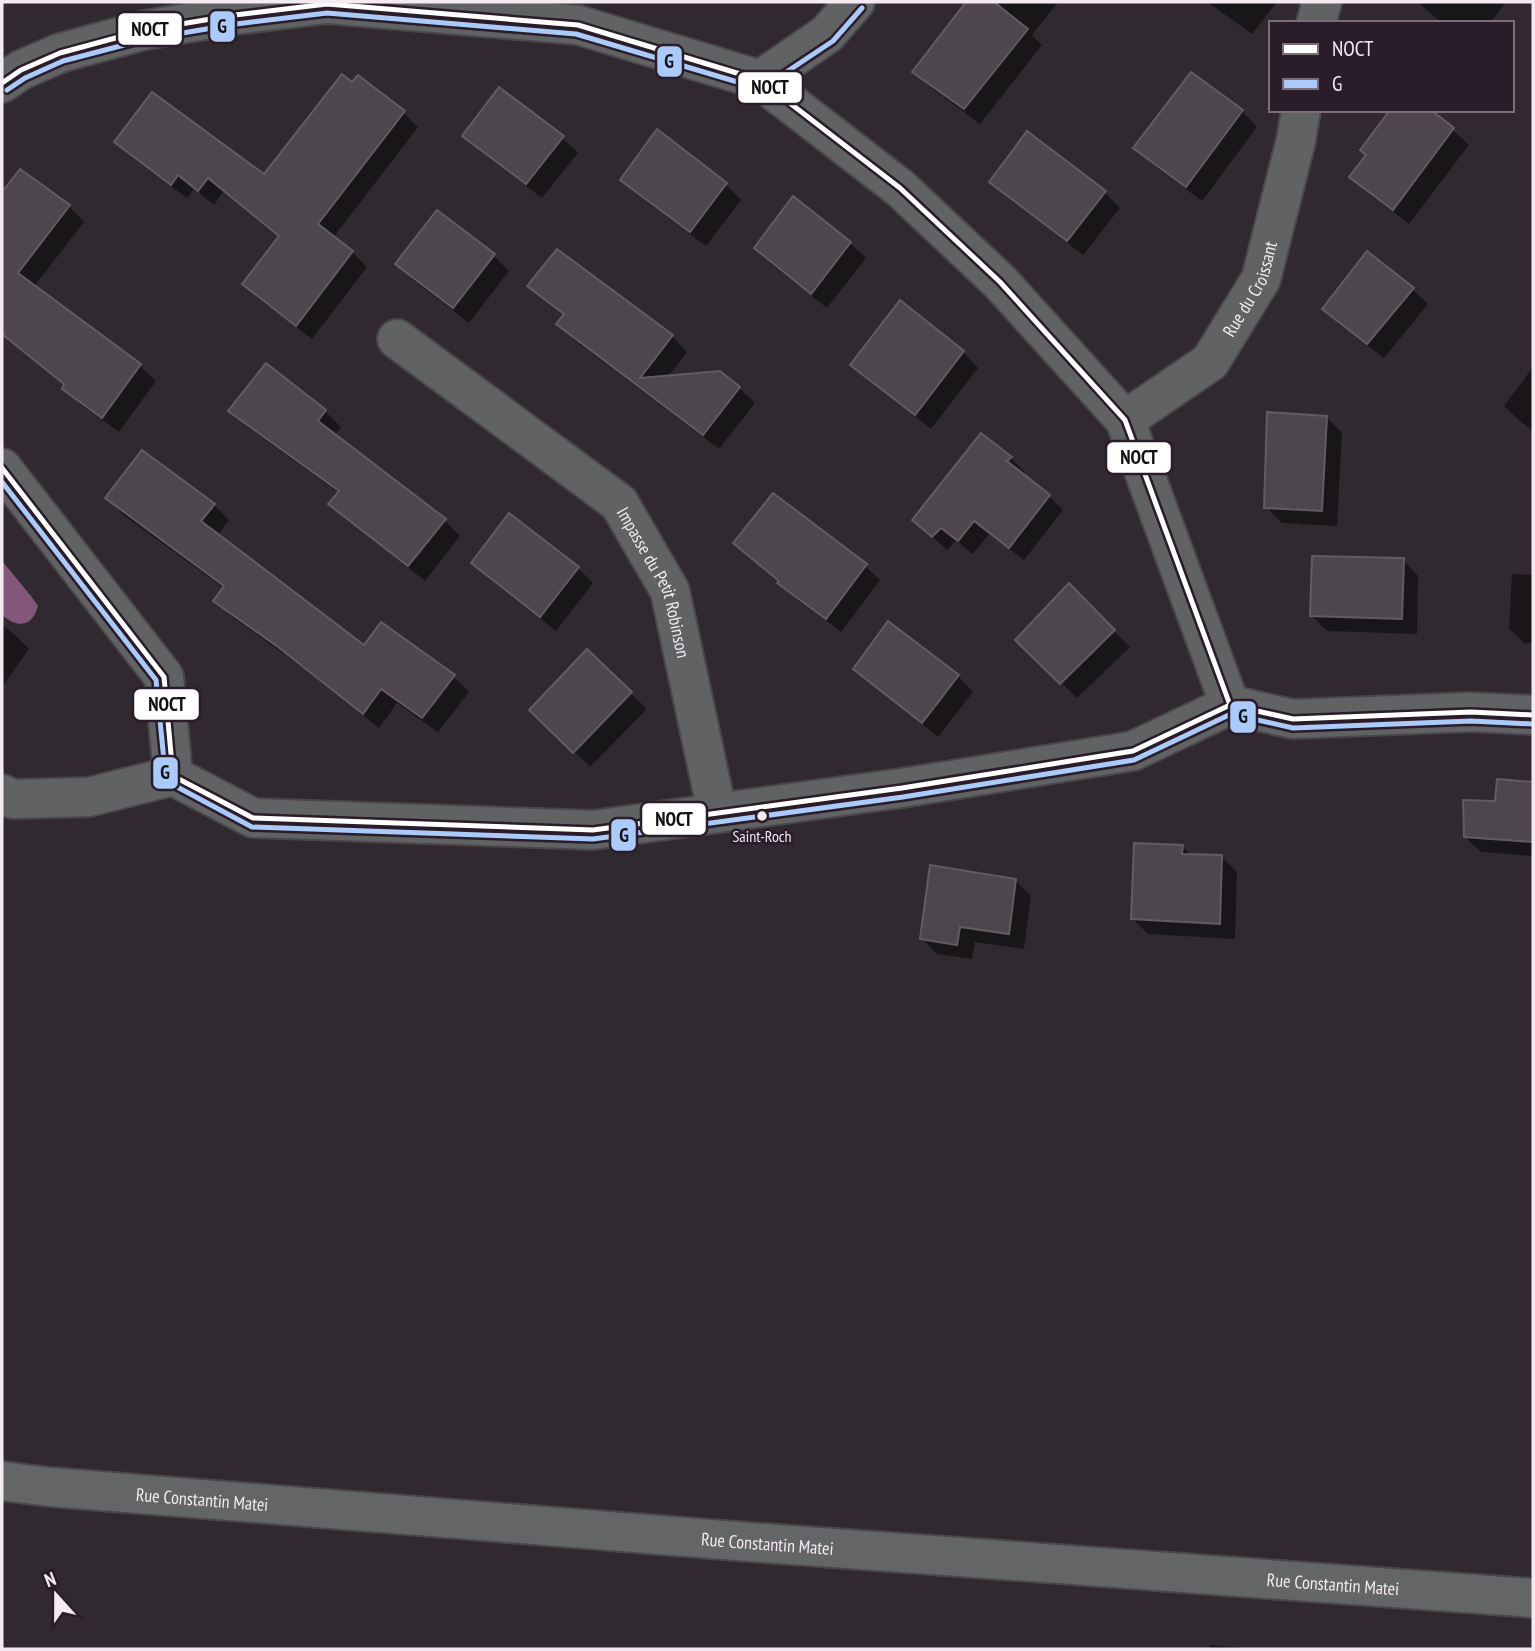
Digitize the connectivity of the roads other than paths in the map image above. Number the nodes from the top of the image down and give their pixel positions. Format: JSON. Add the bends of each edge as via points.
{"nodes":[{"id":1,"x":855,"y":2,"type":"edge"},
{"id":2,"x":1322,"y":2,"type":"edge"},
{"id":3,"x":1317,"y":21,"type":"edge"},
{"id":4,"x":760,"y":80,"type":"junction"},
{"id":5,"x":2,"y":83,"type":"edge"},
{"id":6,"x":1301,"y":112,"type":"edge"},
{"id":7,"x":397,"y":339,"type":"dead end"},
{"id":8,"x":1125,"y":419,"type":"junction"},
{"id":9,"x":2,"y":468,"type":"edge"},
{"id":10,"x":1230,"y":705,"type":"junction"},
{"id":11,"x":1533,"y":715,"type":"edge"},
{"id":12,"x":173,"y":776,"type":"junction"},
{"id":13,"x":2,"y":794,"type":"edge"},
{"id":14,"x":717,"y":812,"type":"junction"},
{"id":15,"x":2,"y":1481,"type":"edge"},
{"id":16,"x":1533,"y":1598,"type":"edge"}],
"edges":[{"from":1,"to":4,"type":"street","via":[[827,33]]},
{"from":2,"to":3,"type":"street"},
{"from":4,"to":5,"type":"street","via":[[578,25],[327,4],[145,30],[60,53]]},
{"from":4,"to":8,"type":"street","via":[[900,188],[1000,282]]},
{"from":6,"to":8,"type":"street","name":"Rue du Croissant","via":[[1261,279],[1210,362]]},
{"from":7,"to":14,"type":"street","name":"Impasse du Petit Robinson","via":[[619,503],[670,591]]},
{"from":8,"to":10,"type":"street"},
{"from":9,"to":12,"type":"street","via":[[164,677]]},
{"from":10,"to":11,"type":"street","via":[[1293,719],[1471,712]]},
{"from":10,"to":14,"type":"street","via":[[1133,751]]},
{"from":12,"to":13,"type":"street","via":[[89,797],[13,799]]},
{"from":12,"to":14,"type":"street","via":[[253,818],[593,830]]},
{"from":15,"to":16,"type":"street","name":"Rue Constantin Matei","via":[[736,1541]]}]}
